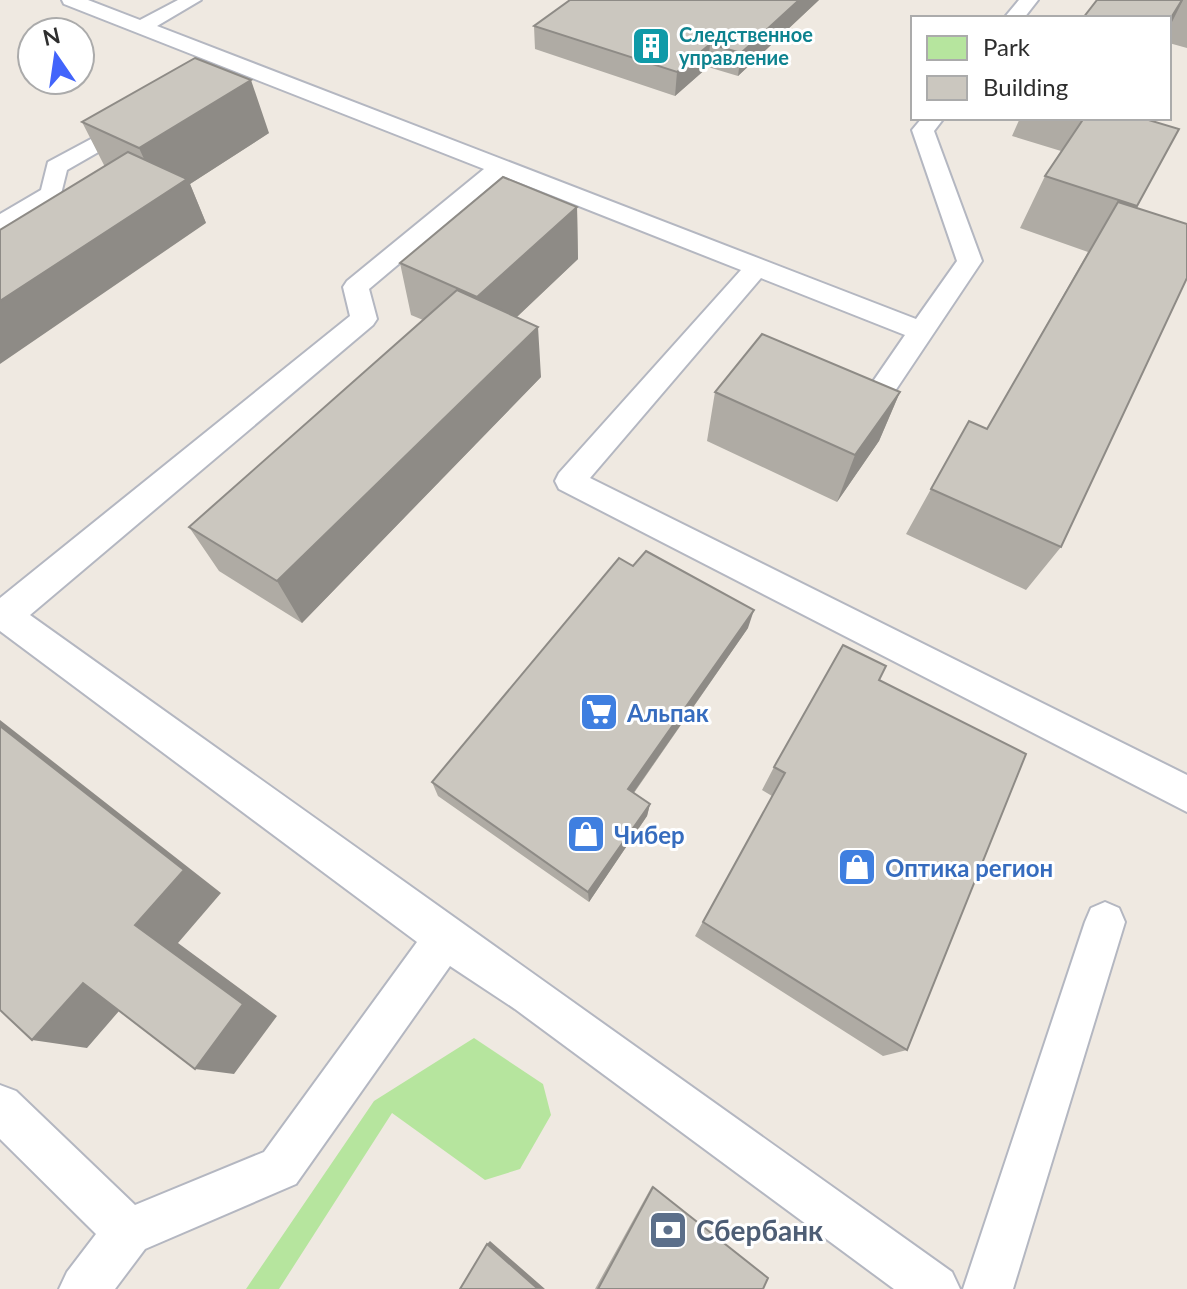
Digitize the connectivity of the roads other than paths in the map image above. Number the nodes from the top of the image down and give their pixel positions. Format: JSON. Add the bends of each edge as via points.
{"nodes":[{"id":1,"x":71,"y":0,"type":"edge"},
{"id":2,"x":192,"y":0,"type":"edge"},
{"id":3,"x":1029,"y":0,"type":"edge"},
{"id":4,"x":1016,"y":16,"type":"edge"},
{"id":5,"x":141,"y":27,"type":"junction"},
{"id":6,"x":235,"y":64,"type":"junction"},
{"id":7,"x":208,"y":79,"type":"edge"},
{"id":8,"x":156,"y":109,"type":"edge"},
{"id":9,"x":931,"y":120,"type":"edge"},
{"id":10,"x":500,"y":167,"type":"junction"},
{"id":11,"x":0,"y":224,"type":"edge"},
{"id":12,"x":757,"y":267,"type":"junction"},
{"id":13,"x":922,"y":331,"type":"junction"},
{"id":14,"x":877,"y":396,"type":"edge"},
{"id":15,"x":2,"y":614,"type":"edge"},
{"id":16,"x":1187,"y":794,"type":"edge"},
{"id":17,"x":1105,"y":922,"type":"dead end"},
{"id":18,"x":445,"y":938,"type":"junction"},
{"id":19,"x":0,"y":1107,"type":"edge"},
{"id":20,"x":128,"y":1232,"type":"junction"},
{"id":21,"x":84,"y":1289,"type":"edge"},
{"id":22,"x":935,"y":1289,"type":"edge"},
{"id":23,"x":988,"y":1289,"type":"edge"}],
"edges":[{"from":1,"to":5,"type":"lane"},
{"from":2,"to":5,"type":"lane"},
{"from":3,"to":4,"type":"lane"},
{"from":5,"to":6,"type":"lane"},
{"from":6,"to":7,"type":"lane"},
{"from":6,"to":10,"type":"lane"},
{"from":8,"to":11,"type":"lane","via":[[56,167],[52,193]]},
{"from":9,"to":13,"type":"lane","via":[[923,130],[970,261]]},
{"from":10,"to":12,"type":"lane"},
{"from":10,"to":15,"type":"lane","via":[[356,287],[364,319]]},
{"from":12,"to":13,"type":"lane"},
{"from":12,"to":16,"type":"lane","via":[[570,481]]},
{"from":13,"to":14,"type":"lane"},
{"from":15,"to":18,"type":"lane"},
{"from":17,"to":23,"type":"lane"},
{"from":18,"to":20,"type":"lane","via":[[280,1168]]},
{"from":18,"to":22,"type":"lane"},
{"from":19,"to":20,"type":"lane"},
{"from":20,"to":21,"type":"lane"}]}
